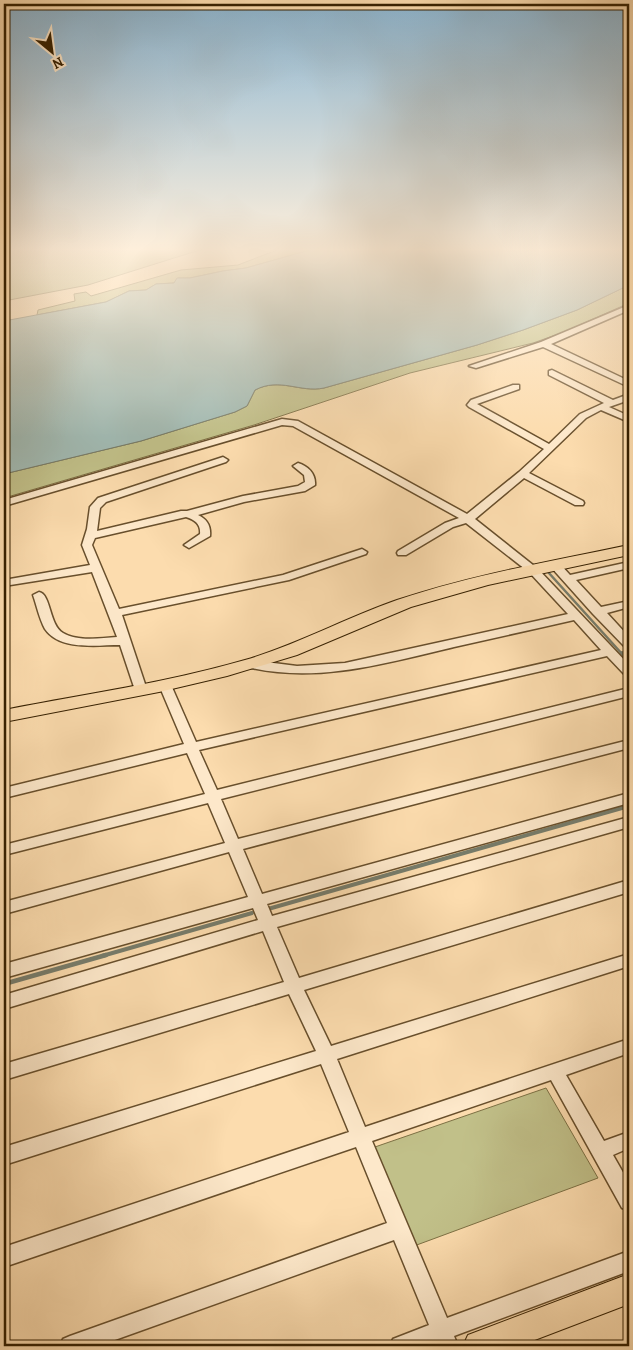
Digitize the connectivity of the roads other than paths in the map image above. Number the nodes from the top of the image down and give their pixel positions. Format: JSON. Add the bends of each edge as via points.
{"nodes":[{"id":1,"x":620,"y":311,"type":"edge"},
{"id":2,"x":544,"y":344,"type":"junction"},
{"id":3,"x":473,"y":366,"type":"dead end"},
{"id":4,"x":552,"y":373,"type":"dead end"},
{"id":5,"x":629,"y":384,"type":"edge"},
{"id":6,"x":516,"y":388,"type":"dead end"},
{"id":7,"x":629,"y":397,"type":"edge"},
{"id":8,"x":612,"y":403,"type":"junction"},
{"id":9,"x":601,"y":407,"type":"junction"},
{"id":10,"x":629,"y":419,"type":"edge"},
{"id":11,"x":550,"y":448,"type":"junction"},
{"id":12,"x":222,"y":460,"type":"dead end"},
{"id":13,"x":298,"y":466,"type":"dead end"},
{"id":14,"x":523,"y":474,"type":"junction"},
{"id":15,"x":579,"y":502,"type":"dead end"},
{"id":16,"x":4,"y":503,"type":"edge"},
{"id":17,"x":189,"y":514,"type":"junction"},
{"id":18,"x":468,"y":519,"type":"junction"},
{"id":19,"x":89,"y":536,"type":"junction"},
{"id":20,"x":189,"y":545,"type":"dead end"},
{"id":21,"x":629,"y":550,"type":"edge"},
{"id":22,"x":362,"y":552,"type":"dead end"},
{"id":23,"x":402,"y":553,"type":"dead end"},
{"id":24,"x":629,"y":565,"type":"edge"},
{"id":25,"x":95,"y":568,"type":"junction"},
{"id":26,"x":534,"y":571,"type":"junction"},
{"id":27,"x":562,"y":573,"type":"junction"},
{"id":28,"x":4,"y":584,"type":"edge"},
{"id":29,"x":39,"y":595,"type":"dead end"},
{"id":30,"x":629,"y":604,"type":"edge"},
{"id":31,"x":597,"y":612,"type":"junction"},
{"id":32,"x":115,"y":613,"type":"junction"},
{"id":33,"x":577,"y":616,"type":"junction"},
{"id":34,"x":123,"y":641,"type":"junction"},
{"id":35,"x":629,"y":644,"type":"edge"},
{"id":36,"x":611,"y":651,"type":"junction"},
{"id":37,"x":251,"y":664,"type":"junction"},
{"id":38,"x":629,"y":672,"type":"edge"},
{"id":39,"x":165,"y":685,"type":"junction"},
{"id":40,"x":142,"y":690,"type":"junction"},
{"id":41,"x":629,"y":692,"type":"edge"},
{"id":42,"x":4,"y":716,"type":"edge"},
{"id":43,"x":629,"y":744,"type":"edge"},
{"id":44,"x":192,"y":748,"type":"junction"},
{"id":45,"x":4,"y":793,"type":"edge"},
{"id":46,"x":212,"y":796,"type":"junction"},
{"id":47,"x":629,"y":798,"type":"edge"},
{"id":48,"x":629,"y":822,"type":"edge"},
{"id":49,"x":234,"y":846,"type":"junction"},
{"id":50,"x":4,"y":850,"type":"edge"},
{"id":51,"x":629,"y":886,"type":"edge"},
{"id":52,"x":258,"y":901,"type":"junction"},
{"id":53,"x":4,"y":908,"type":"edge"},
{"id":54,"x":268,"y":924,"type":"junction"},
{"id":55,"x":629,"y":960,"type":"edge"},
{"id":56,"x":4,"y":972,"type":"edge"},
{"id":57,"x":294,"y":986,"type":"junction"},
{"id":58,"x":4,"y":1002,"type":"edge"},
{"id":59,"x":629,"y":1046,"type":"edge"},
{"id":60,"x":326,"y":1054,"type":"junction"},
{"id":61,"x":554,"y":1070,"type":"junction"},
{"id":62,"x":4,"y":1072,"type":"edge"},
{"id":63,"x":361,"y":1138,"type":"junction"},
{"id":64,"x":629,"y":1140,"type":"edge"},
{"id":65,"x":600,"y":1150,"type":"junction"},
{"id":66,"x":4,"y":1156,"type":"edge"},
{"id":67,"x":629,"y":1200,"type":"edge"},
{"id":68,"x":398,"y":1229,"type":"junction"},
{"id":69,"x":4,"y":1257,"type":"edge"},
{"id":70,"x":629,"y":1261,"type":"edge"},
{"id":71,"x":629,"y":1289,"type":"edge"},
{"id":72,"x":445,"y":1338,"type":"edge"},
{"id":73,"x":70,"y":1346,"type":"edge"},
{"id":74,"x":400,"y":1346,"type":"edge"},
{"id":75,"x":482,"y":1346,"type":"edge"}],
"edges":[{"from":1,"to":2,"type":"street"},
{"from":2,"to":3,"type":"street"},
{"from":2,"to":5,"type":"street"},
{"from":4,"to":8,"type":"street"},
{"from":6,"to":11,"type":"street","via":[[472,405]]},
{"from":7,"to":8,"type":"street"},
{"from":8,"to":9,"type":"street"},
{"from":9,"to":10,"type":"street"},
{"from":9,"to":11,"type":"street","via":[[575,422]]},
{"from":11,"to":14,"type":"street"},
{"from":12,"to":19,"type":"street","via":[[102,500],[95,507]]},
{"from":13,"to":17,"type":"street","via":[[309,475],[310,485]]},
{"from":14,"to":15,"type":"street"},
{"from":14,"to":18,"type":"street"},
{"from":16,"to":18,"type":"street","via":[[288,422]]},
{"from":17,"to":19,"type":"street"},
{"from":17,"to":20,"type":"street","via":[[198,518],[206,531],[205,536]]},
{"from":18,"to":23,"type":"street","via":[[449,525]]},
{"from":18,"to":26,"type":"street"},
{"from":19,"to":25,"type":"street","via":[[87,545]]},
{"from":21,"to":27,"type":"main road"},
{"from":22,"to":32,"type":"street","via":[[285,578]]},
{"from":24,"to":27,"type":"street"},
{"from":25,"to":28,"type":"street"},
{"from":25,"to":32,"type":"street"},
{"from":26,"to":27,"type":"main road"},
{"from":26,"to":33,"type":"street"},
{"from":26,"to":37,"type":"main road","via":[[404,603],[283,654]]},
{"from":27,"to":31,"type":"street"},
{"from":29,"to":34,"type":"street","via":[[53,631],[61,638]]},
{"from":30,"to":31,"type":"street"},
{"from":31,"to":35,"type":"street"},
{"from":32,"to":34,"type":"street"},
{"from":33,"to":36,"type":"street"},
{"from":33,"to":37,"type":"street","via":[[354,665],[290,670]]},
{"from":34,"to":40,"type":"street"},
{"from":36,"to":38,"type":"street"},
{"from":36,"to":44,"type":"street"},
{"from":37,"to":39,"type":"main road"},
{"from":39,"to":40,"type":"main road"},
{"from":39,"to":44,"type":"street"},
{"from":40,"to":42,"type":"main road"},
{"from":41,"to":46,"type":"street"},
{"from":43,"to":49,"type":"street"},
{"from":44,"to":45,"type":"street"},
{"from":44,"to":46,"type":"street"},
{"from":46,"to":49,"type":"street"},
{"from":46,"to":50,"type":"street"},
{"from":47,"to":52,"type":"street"},
{"from":48,"to":54,"type":"street"},
{"from":49,"to":52,"type":"street"},
{"from":49,"to":53,"type":"street"},
{"from":51,"to":57,"type":"street"},
{"from":52,"to":54,"type":"street"},
{"from":52,"to":56,"type":"street"},
{"from":54,"to":57,"type":"street"},
{"from":54,"to":58,"type":"street"},
{"from":55,"to":60,"type":"street"},
{"from":57,"to":60,"type":"street"},
{"from":57,"to":62,"type":"street"},
{"from":59,"to":61,"type":"street"},
{"from":60,"to":63,"type":"street"},
{"from":60,"to":66,"type":"street"},
{"from":61,"to":63,"type":"street"},
{"from":61,"to":65,"type":"street"},
{"from":63,"to":68,"type":"street"},
{"from":63,"to":69,"type":"street"},
{"from":64,"to":65,"type":"street"},
{"from":65,"to":67,"type":"street"},
{"from":68,"to":72,"type":"street"},
{"from":68,"to":73,"type":"street"},
{"from":70,"to":72,"type":"street"},
{"from":71,"to":75,"type":"main road"},
{"from":72,"to":74,"type":"street"}]}
